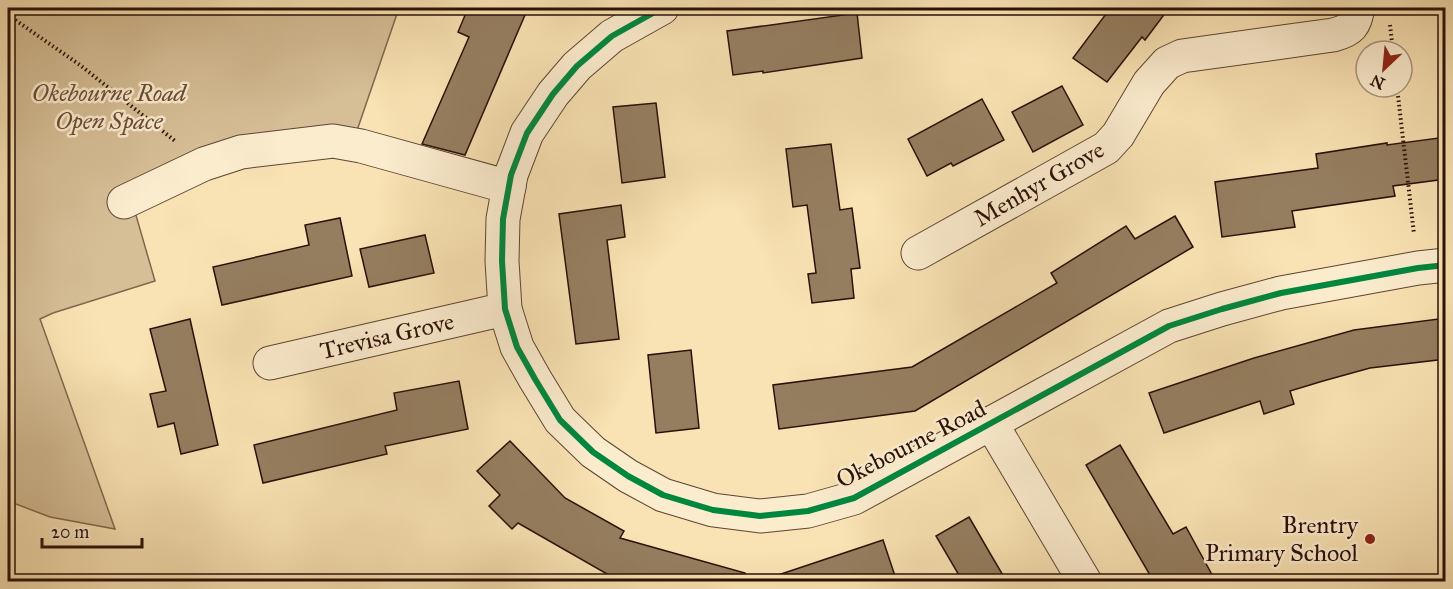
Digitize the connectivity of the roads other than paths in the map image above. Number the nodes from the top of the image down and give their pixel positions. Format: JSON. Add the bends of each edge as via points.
{"nodes":[{"id":1,"x":662,"y":8,"type":"edge"},
{"id":2,"x":1358,"y":8,"type":"edge"},
{"id":3,"x":508,"y":187,"type":"junction"},
{"id":4,"x":124,"y":202,"type":"dead end"},
{"id":5,"x":918,"y":253,"type":"dead end"},
{"id":6,"x":1432,"y":266,"type":"edge"},
{"id":7,"x":505,"y":309,"type":"junction"},
{"id":8,"x":270,"y":363,"type":"dead end"},
{"id":9,"x":991,"y":423,"type":"junction"},
{"id":10,"x":1085,"y":582,"type":"edge"}],
"edges":[{"from":1,"to":3,"type":"street","name":"Okebourne Road","via":[[612,36],[577,66],[527,133]]},
{"from":2,"to":5,"type":"street","name":"Menhyr Grove","via":[[1354,25],[1344,33],[1182,56],[1167,63],[1106,148]]},
{"from":3,"to":4,"type":"street","via":[[333,141],[241,152],[204,164]]},
{"from":3,"to":7,"type":"street","name":"Okebourne Road","via":[[502,219]]},
{"from":6,"to":9,"type":"street","name":"Okebourne Road","via":[[1281,293],[1169,326]]},
{"from":7,"to":8,"type":"street","name":"Trevisa Grove"},
{"from":7,"to":9,"type":"street","name":"Okebourne Road","via":[[517,347],[560,420],[593,452],[663,495],[713,510],[760,516],[808,511],[855,498]]},
{"from":9,"to":10,"type":"street"}]}
